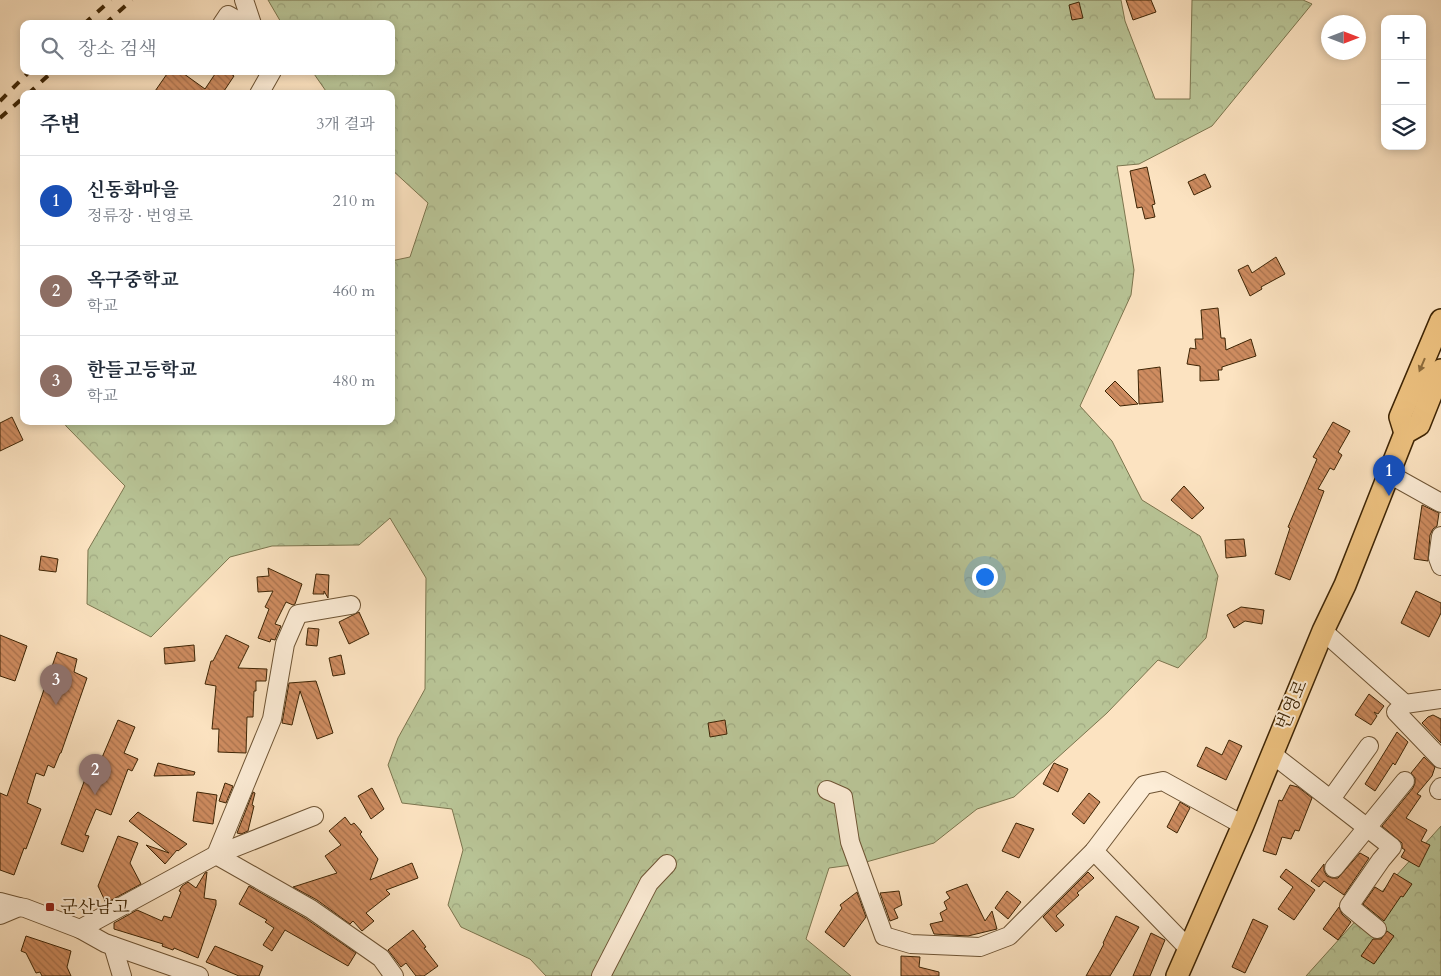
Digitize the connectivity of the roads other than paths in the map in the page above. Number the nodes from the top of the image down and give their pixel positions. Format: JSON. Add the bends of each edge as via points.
{"nodes":[{"id":1,"x":244,"y":0,"type":"edge"},
{"id":2,"x":225,"y":20,"type":"edge"},
{"id":3,"x":236,"y":20,"type":"edge"},
{"id":4,"x":251,"y":20,"type":"edge"},
{"id":5,"x":270,"y":75,"type":"edge"},
{"id":6,"x":261,"y":90,"type":"edge"},
{"id":7,"x":1441,"y":320,"type":"edge"},
{"id":8,"x":1441,"y":370,"type":"edge"},
{"id":9,"x":1405,"y":433,"type":"junction"},
{"id":10,"x":1390,"y":474,"type":"junction"},
{"id":11,"x":1441,"y":503,"type":"edge"},
{"id":12,"x":1441,"y":536,"type":"edge"},
{"id":13,"x":1441,"y":566,"type":"edge"},
{"id":14,"x":351,"y":605,"type":"dead end"},
{"id":15,"x":1323,"y":631,"type":"junction"},
{"id":16,"x":1441,"y":699,"type":"edge"},
{"id":17,"x":1404,"y":704,"type":"junction"},
{"id":18,"x":1369,"y":746,"type":"dead end"},
{"id":19,"x":1272,"y":754,"type":"junction"},
{"id":20,"x":1441,"y":759,"type":"edge"},
{"id":21,"x":1405,"y":781,"type":"dead end"},
{"id":22,"x":827,"y":790,"type":"dead end"},
{"id":23,"x":1331,"y":799,"type":"junction"},
{"id":24,"x":314,"y":816,"type":"dead end"},
{"id":25,"x":1243,"y":825,"type":"junction"},
{"id":26,"x":1368,"y":828,"type":"junction"},
{"id":27,"x":1094,"y":851,"type":"junction"},
{"id":28,"x":216,"y":855,"type":"junction"},
{"id":29,"x":667,"y":864,"type":"dead end"},
{"id":30,"x":1334,"y":868,"type":"dead end"},
{"id":31,"x":0,"y":902,"type":"edge"},
{"id":32,"x":19,"y":907,"type":"junction"},
{"id":33,"x":0,"y":915,"type":"edge"},
{"id":34,"x":80,"y":929,"type":"junction"},
{"id":35,"x":1377,"y":929,"type":"dead end"},
{"id":36,"x":114,"y":946,"type":"junction"},
{"id":37,"x":1188,"y":948,"type":"junction"},
{"id":38,"x":122,"y":976,"type":"edge"},
{"id":39,"x":199,"y":976,"type":"edge"},
{"id":40,"x":394,"y":976,"type":"edge"},
{"id":41,"x":601,"y":976,"type":"edge"},
{"id":42,"x":1177,"y":976,"type":"edge"}],
"edges":[{"from":1,"to":4,"type":"street"},
{"from":2,"to":3,"type":"street","via":[[228,16]]},
{"from":5,"to":6,"type":"street"},
{"from":7,"to":9,"type":"main road","name":"번영로","one_way":true,"via":[[1400,417]]},
{"from":8,"to":9,"type":"main road","name":"번영로","via":[[1418,424]]},
{"from":9,"to":10,"type":"main road","name":"번영로"},
{"from":10,"to":11,"type":"street"},
{"from":10,"to":15,"type":"main road","name":"번영로"},
{"from":12,"to":13,"type":"street","via":[[1438,558]]},
{"from":14,"to":28,"type":"street","via":[[298,614],[285,644],[272,719]]},
{"from":15,"to":17,"type":"street"},
{"from":15,"to":19,"type":"main road","name":"번영로"},
{"from":16,"to":17,"type":"street"},
{"from":17,"to":20,"type":"street","via":[[1396,712]]},
{"from":18,"to":23,"type":"street"},
{"from":19,"to":23,"type":"street"},
{"from":19,"to":25,"type":"main road","name":"번영로"},
{"from":21,"to":26,"type":"street"},
{"from":22,"to":27,"type":"street","via":[[843,797],[850,842],[884,936],[911,944],[980,947],[1009,936]]},
{"from":23,"to":26,"type":"street"},
{"from":24,"to":28,"type":"street"},
{"from":25,"to":27,"type":"street","via":[[1162,781],[1144,785]]},
{"from":25,"to":37,"type":"main road","name":"번영로"},
{"from":26,"to":30,"type":"street"},
{"from":26,"to":35,"type":"street","via":[[1392,847],[1349,906]]},
{"from":27,"to":37,"type":"street"},
{"from":28,"to":34,"type":"street"},
{"from":28,"to":40,"type":"street","via":[[311,909],[381,958]]},
{"from":29,"to":41,"type":"street","via":[[649,883]]},
{"from":31,"to":32,"type":"street"},
{"from":32,"to":33,"type":"street"},
{"from":32,"to":34,"type":"street"},
{"from":34,"to":36,"type":"street"},
{"from":36,"to":38,"type":"street"},
{"from":36,"to":39,"type":"street"},
{"from":37,"to":42,"type":"main road","name":"번영로"}]}
